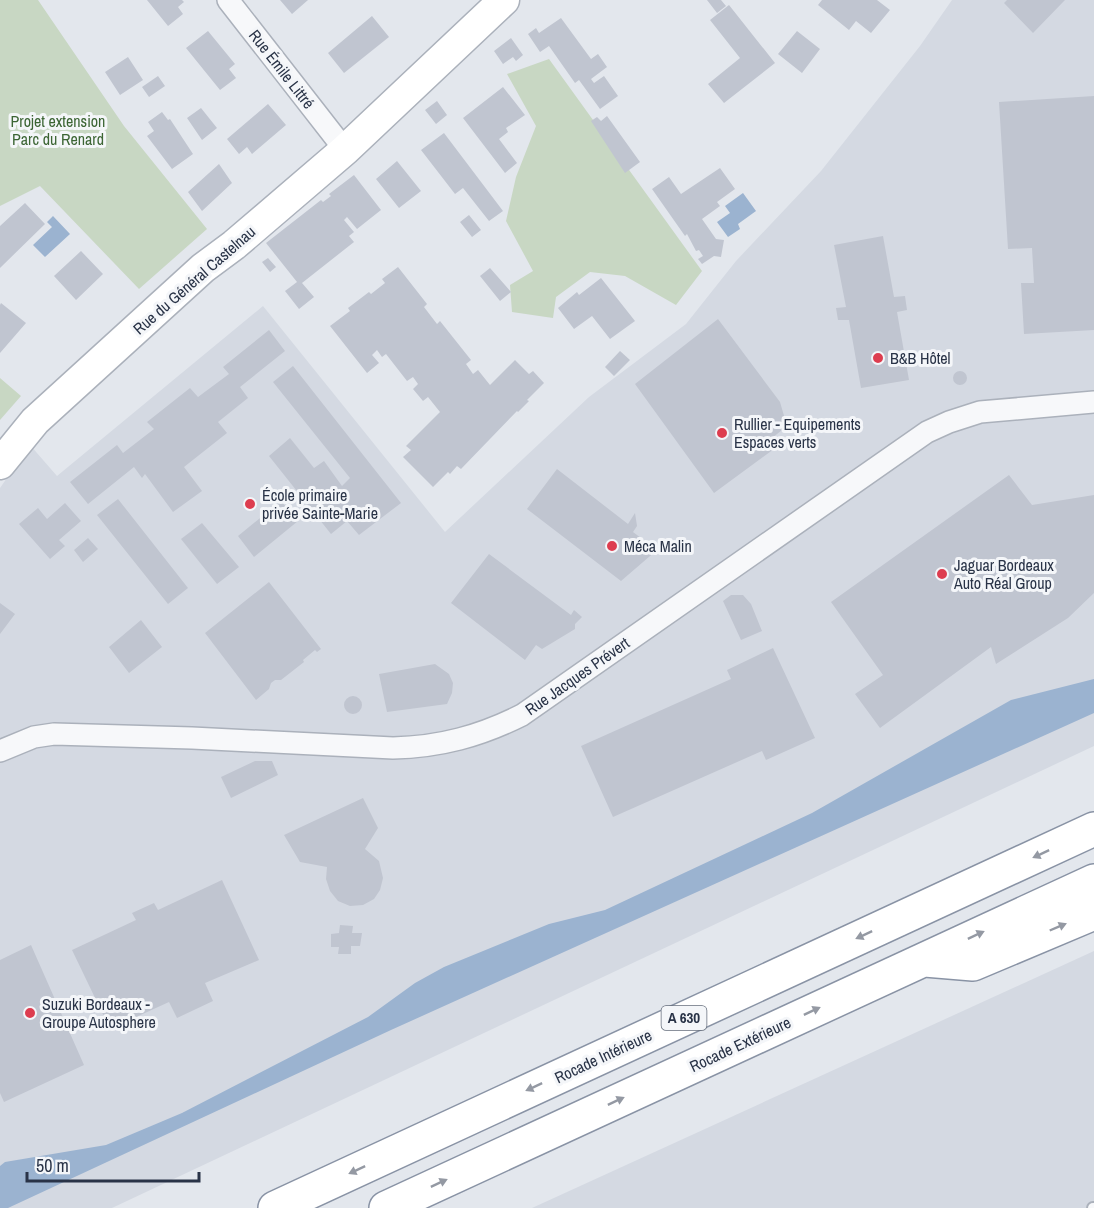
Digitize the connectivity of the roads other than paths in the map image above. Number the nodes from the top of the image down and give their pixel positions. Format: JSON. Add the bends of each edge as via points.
{"nodes":[{"id":1,"x":228,"y":0,"type":"edge"},
{"id":2,"x":504,"y":0,"type":"edge"},
{"id":3,"x":341,"y":144,"type":"junction"},
{"id":4,"x":1094,"y":402,"type":"edge"},
{"id":5,"x":0,"y":440,"type":"edge"},
{"id":6,"x":0,"y":464,"type":"edge"},
{"id":7,"x":0,"y":752,"type":"edge"},
{"id":8,"x":1094,"y":829,"type":"edge"},
{"id":9,"x":1094,"y":881,"type":"edge"},
{"id":10,"x":1094,"y":913,"type":"edge"},
{"id":11,"x":923,"y":960,"type":"junction"},
{"id":12,"x":275,"y":1208,"type":"edge"},
{"id":13,"x":386,"y":1208,"type":"edge"}],
"edges":[{"from":1,"to":3,"type":"street","name":"Rue Émile Littré"},
{"from":2,"to":3,"type":"street","name":"Rue du Général Castelnau","via":[[394,103]]},
{"from":3,"to":5,"type":"street","name":"Rue du Général Castelnau","via":[[292,173],[33,397]]},
{"from":3,"to":6,"type":"street","name":"Rue du Général Castelnau","via":[[35,421]]},
{"from":4,"to":7,"type":"street","name":"Rue Jacques Prévert","via":[[980,412],[927,432],[522,715],[480,734],[393,748],[54,734],[12,744]]},
{"from":8,"to":12,"type":"highway","name":"Rocade Intérieure","number":"A 630","one_way":true},
{"from":11,"to":9,"type":"highway","name":"Rocade Extérieure","one_way":true},
{"from":11,"to":10,"type":"highway","one_way":true,"via":[[973,964]]},
{"from":13,"to":11,"type":"highway","name":"Rocade Extérieure","one_way":true}]}
